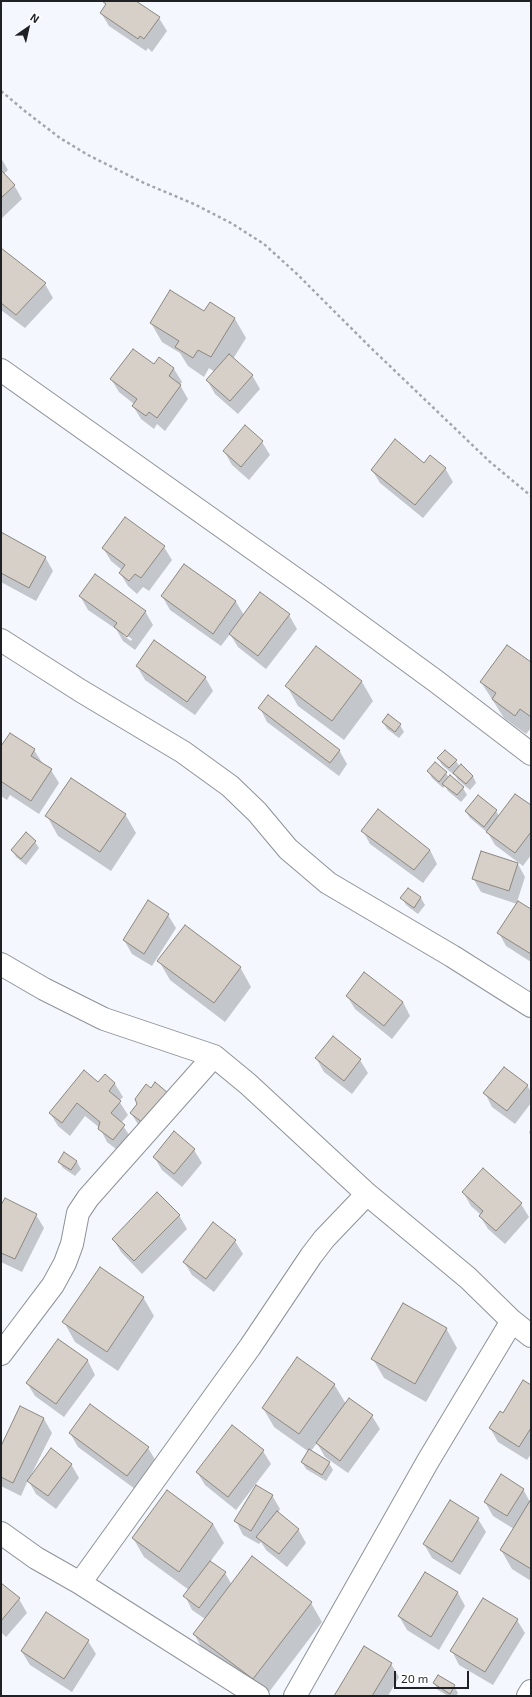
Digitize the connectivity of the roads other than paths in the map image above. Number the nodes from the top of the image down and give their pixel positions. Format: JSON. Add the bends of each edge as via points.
{"nodes":[{"id":1,"x":1,"y":370,"type":"edge"},
{"id":2,"x":1,"y":640,"type":"edge"},
{"id":3,"x":531,"y":754,"type":"edge"},
{"id":4,"x":1,"y":964,"type":"edge"},
{"id":5,"x":531,"y":1006,"type":"edge"},
{"id":6,"x":214,"y":1056,"type":"junction"},
{"id":7,"x":367,"y":1194,"type":"junction"},
{"id":8,"x":512,"y":1321,"type":"junction"},
{"id":9,"x":531,"y":1336,"type":"edge"},
{"id":10,"x":1,"y":1354,"type":"edge"},
{"id":11,"x":1,"y":1533,"type":"edge"},
{"id":12,"x":80,"y":1583,"type":"junction"},
{"id":13,"x":531,"y":1691,"type":"edge"},
{"id":14,"x":258,"y":1696,"type":"edge"},
{"id":15,"x":295,"y":1696,"type":"edge"},
{"id":16,"x":528,"y":1696,"type":"edge"}],
"edges":[{"from":1,"to":3,"type":"street","via":[[326,601]]},
{"from":2,"to":5,"type":"street","via":[[183,752],[230,786],[257,812],[288,849],[328,883]]},
{"from":4,"to":6,"type":"street","via":[[104,1019]]},
{"from":6,"to":7,"type":"street"},
{"from":6,"to":10,"type":"street","via":[[88,1198],[78,1213],[65,1264],[53,1285]]},
{"from":7,"to":8,"type":"street","via":[[468,1278]]},
{"from":7,"to":12,"type":"street","via":[[311,1256],[250,1347]]},
{"from":8,"to":9,"type":"street"},
{"from":8,"to":15,"type":"street","via":[[428,1461]]},
{"from":11,"to":12,"type":"street","via":[[36,1558]]},
{"from":12,"to":14,"type":"street"},
{"from":13,"to":16,"type":"street"}]}
